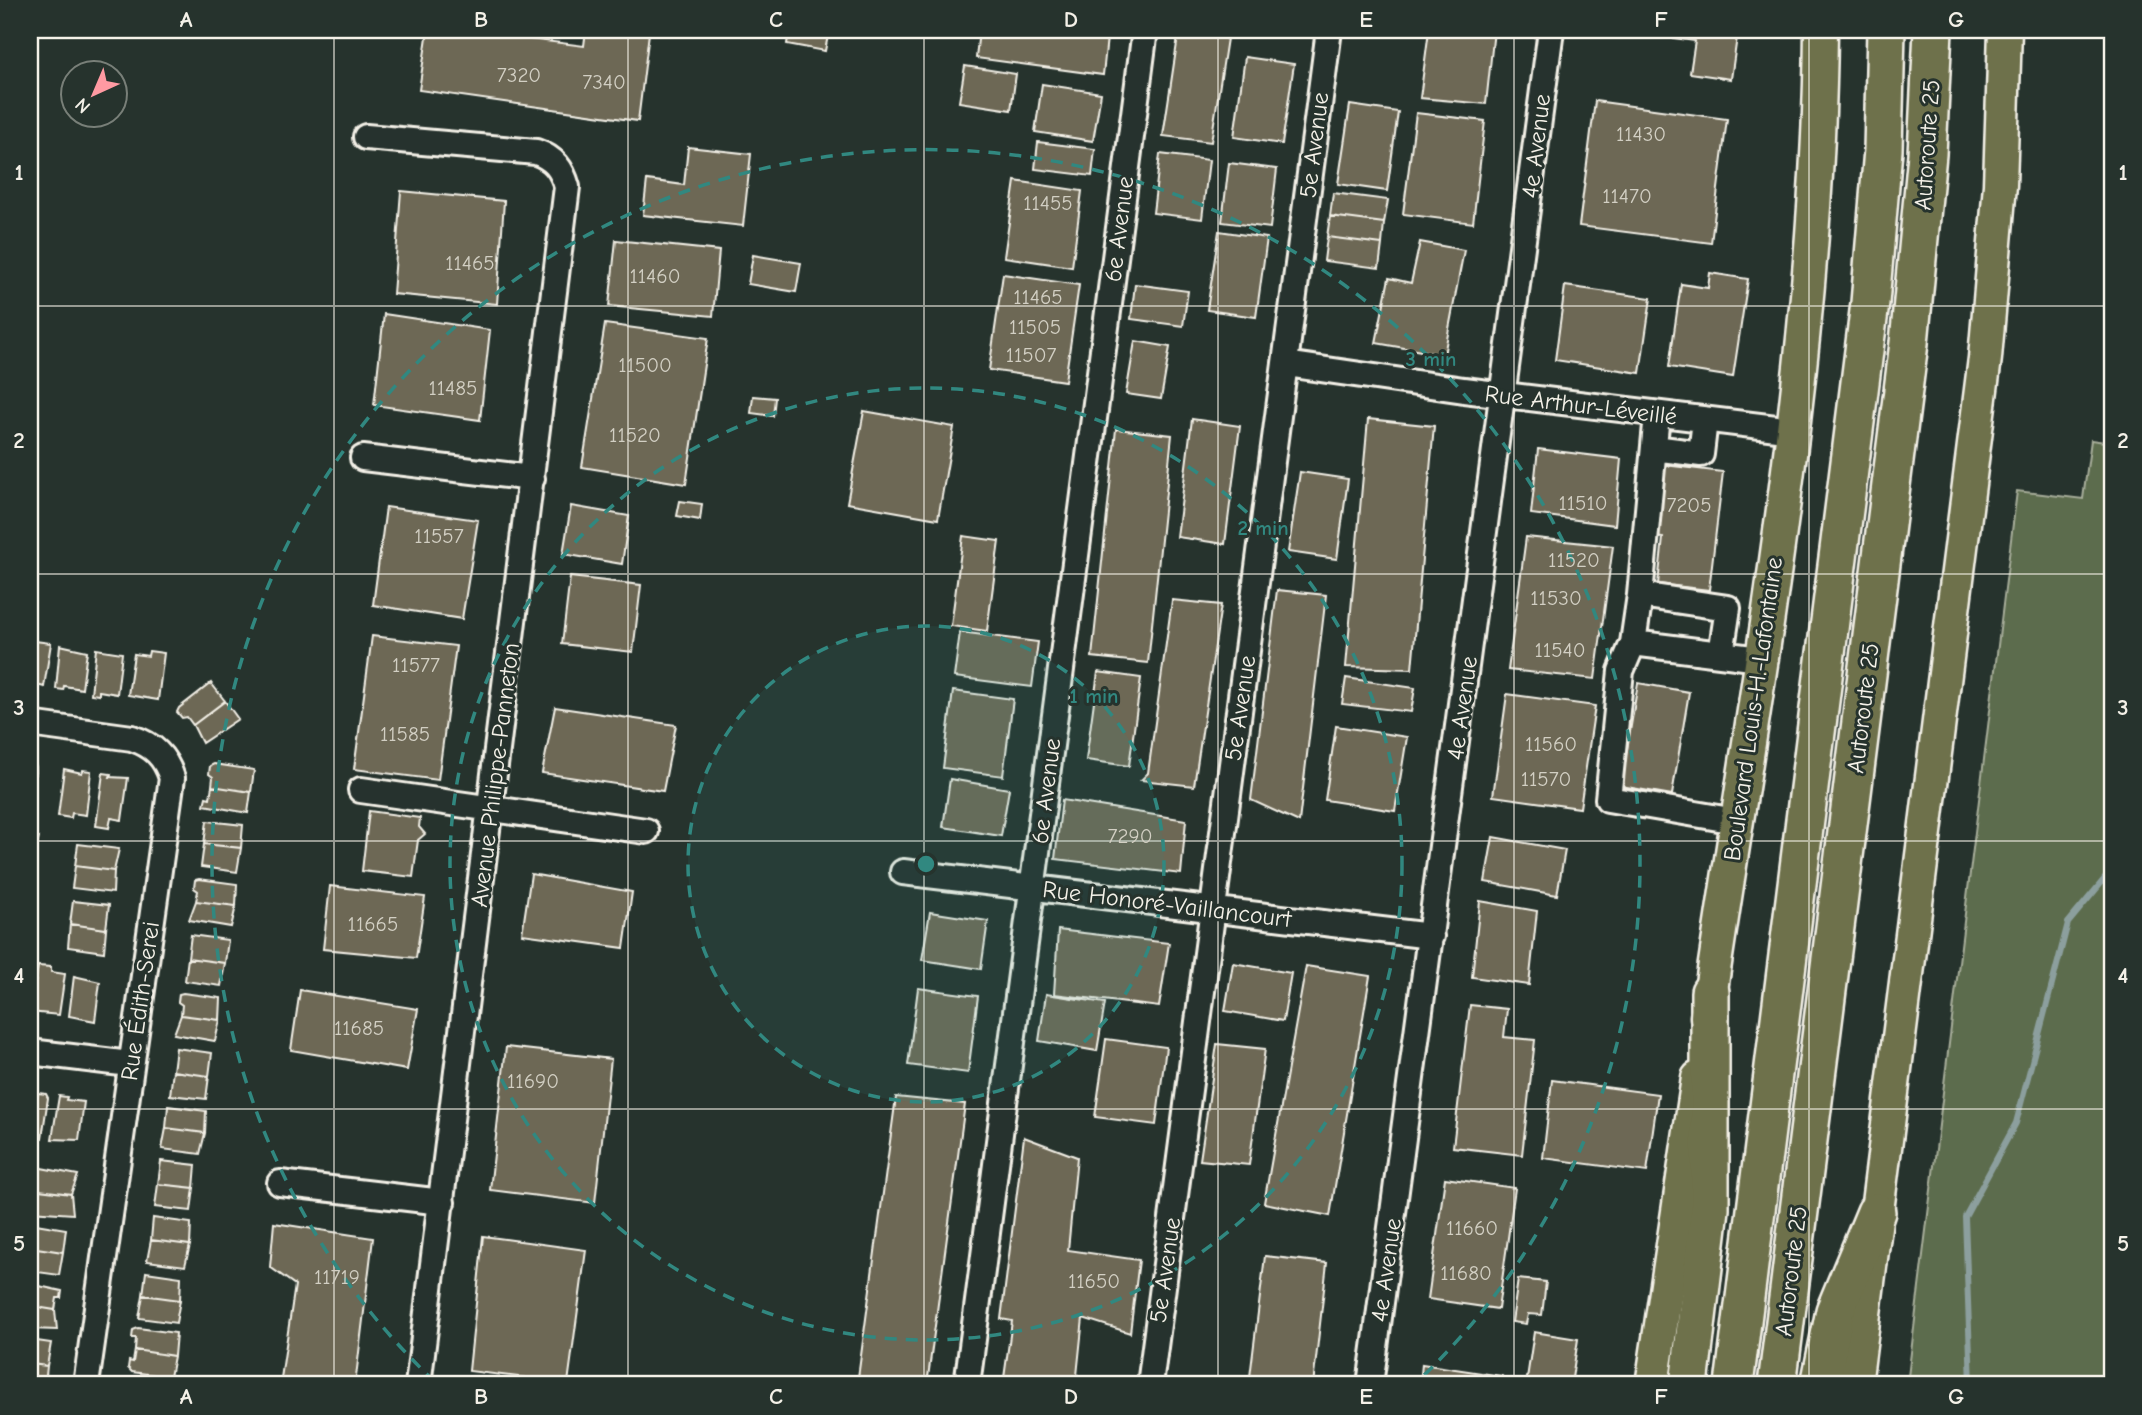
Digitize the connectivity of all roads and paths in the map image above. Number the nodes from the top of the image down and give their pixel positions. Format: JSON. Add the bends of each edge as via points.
{"nodes":[{"id":1,"x":1145,"y":30,"type":"edge"},
{"id":2,"x":1329,"y":30,"type":"edge"},
{"id":3,"x":1551,"y":30,"type":"edge"},
{"id":4,"x":1821,"y":30,"type":"edge"},
{"id":5,"x":1886,"y":30,"type":"edge"},
{"id":6,"x":1933,"y":30,"type":"edge"},
{"id":7,"x":2005,"y":30,"type":"edge"},
{"id":8,"x":366,"y":136,"type":"dead end"},
{"id":9,"x":1286,"y":364,"type":"junction"},
{"id":10,"x":1504,"y":394,"type":"junction"},
{"id":11,"x":1657,"y":414,"type":"junction"},
{"id":12,"x":1704,"y":420,"type":"junction"},
{"id":13,"x":1793,"y":430,"type":"junction"},
{"id":14,"x":1654,"y":448,"type":"junction"},
{"id":15,"x":363,"y":458,"type":"dead end"},
{"id":16,"x":532,"y":478,"type":"junction"},
{"id":17,"x":1640,"y":595,"type":"junction"},
{"id":18,"x":1633,"y":643,"type":"junction"},
{"id":19,"x":1721,"y":654,"type":"junction"},
{"id":20,"x":1760,"y":659,"type":"junction"},
{"id":21,"x":30,"y":724,"type":"edge"},
{"id":22,"x":361,"y":790,"type":"dead end"},
{"id":23,"x":490,"y":808,"type":"junction"},
{"id":24,"x":1736,"y":821,"type":"junction"},
{"id":25,"x":646,"y":831,"type":"dead end"},
{"id":26,"x":903,"y":872,"type":"dead end"},
{"id":27,"x":1033,"y":887,"type":"junction"},
{"id":28,"x":1213,"y":910,"type":"junction"},
{"id":29,"x":1431,"y":936,"type":"junction"},
{"id":30,"x":1710,"y":992,"type":"junction"},
{"id":31,"x":30,"y":1052,"type":"edge"},
{"id":32,"x":130,"y":1064,"type":"junction"},
{"id":33,"x":280,"y":1184,"type":"dead end"},
{"id":34,"x":442,"y":1202,"type":"junction"},
{"id":35,"x":1876,"y":1212,"type":"junction"},
{"id":36,"x":86,"y":1385,"type":"edge"},
{"id":37,"x":418,"y":1385,"type":"edge"},
{"id":38,"x":967,"y":1385,"type":"edge"},
{"id":39,"x":1150,"y":1385,"type":"edge"},
{"id":40,"x":1370,"y":1385,"type":"edge"},
{"id":41,"x":1652,"y":1385,"type":"edge"},
{"id":42,"x":1689,"y":1385,"type":"edge"},
{"id":43,"x":1734,"y":1385,"type":"edge"},
{"id":44,"x":1777,"y":1385,"type":"edge"},
{"id":45,"x":1819,"y":1385,"type":"edge"},
{"id":46,"x":1855,"y":1385,"type":"edge"}],
"edges":[{"from":1,"to":27,"type":"street","name":"6e Avenue"},
{"from":2,"to":9,"type":"street","name":"5e Avenue"},
{"from":3,"to":10,"type":"street","name":"4e Avenue"},
{"from":4,"to":13,"type":"main road","name":"Boulevard Louis-H.-Lafontaine","via":[[1815,200]]},
{"from":5,"to":43,"type":"highway","name":"Autoroute 25","via":[[1881,175],[1867,331]]},
{"from":6,"to":44,"type":"highway","name":"Autoroute 25","via":[[1909,343]]},
{"from":7,"to":35,"type":"main road","via":[[2000,185],[1985,358]]},
{"from":8,"to":16,"type":"street","name":"Avenue Philippe-Panneton","via":[[536,152],[559,166],[567,187]]},
{"from":9,"to":10,"type":"street","name":"Rue Arthur-Léveillé"},
{"from":9,"to":28,"type":"street","name":"5e Avenue"},
{"from":10,"to":11,"type":"street","name":"Rue Arthur-Léveillé"},
{"from":10,"to":29,"type":"street","name":"4e Avenue"},
{"from":11,"to":12,"type":"street","name":"Rue Arthur-Léveillé"},
{"from":11,"to":14,"type":"street"},
{"from":12,"to":13,"type":"street","name":"Rue Arthur-Léveillé"},
{"from":12,"to":14,"type":"street","via":[[1701,454]]},
{"from":13,"to":20,"type":"main road","name":"Boulevard Louis-H.-Lafontaine"},
{"from":14,"to":17,"type":"street"},
{"from":15,"to":16,"type":"street"},
{"from":16,"to":23,"type":"street","name":"Avenue Philippe-Panneton"},
{"from":17,"to":18,"type":"street"},
{"from":17,"to":19,"type":"street","via":[[1728,608]]},
{"from":18,"to":19,"type":"street"},
{"from":18,"to":24,"type":"street","via":[[1621,671],[1608,799]]},
{"from":19,"to":20,"type":"street"},
{"from":20,"to":24,"type":"main road","name":"Boulevard Louis-H.-Lafontaine"},
{"from":21,"to":32,"type":"street","name":"Rue Édith-Serei","via":[[147,743],[167,764],[172,778]]},
{"from":22,"to":23,"type":"street"},
{"from":23,"to":25,"type":"street"},
{"from":23,"to":34,"type":"street","name":"Avenue Philippe-Panneton"},
{"from":24,"to":30,"type":"main road","name":"Boulevard Louis-H.-Lafontaine"},
{"from":26,"to":27,"type":"street","name":"Rue Honoré-Vaillancourt"},
{"from":27,"to":28,"type":"street","name":"Rue Honoré-Vaillancourt"},
{"from":27,"to":38,"type":"street","name":"6e Avenue"},
{"from":28,"to":29,"type":"street","name":"Rue Honoré-Vaillancourt"},
{"from":28,"to":39,"type":"street","name":"5e Avenue"},
{"from":29,"to":40,"type":"street","name":"4e Avenue"},
{"from":30,"to":41,"type":"main road","name":"Boulevard Louis-H.-Lafontaine"},
{"from":30,"to":42,"type":"highway","via":[[1710,1209]]},
{"from":31,"to":32,"type":"street"},
{"from":32,"to":36,"type":"street","name":"Rue Édith-Serei"},
{"from":33,"to":34,"type":"street"},
{"from":34,"to":37,"type":"street","name":"Avenue Philippe-Panneton"},
{"from":35,"to":45,"type":"highway","via":[[1835,1311]]},
{"from":35,"to":46,"type":"main road"}]}
